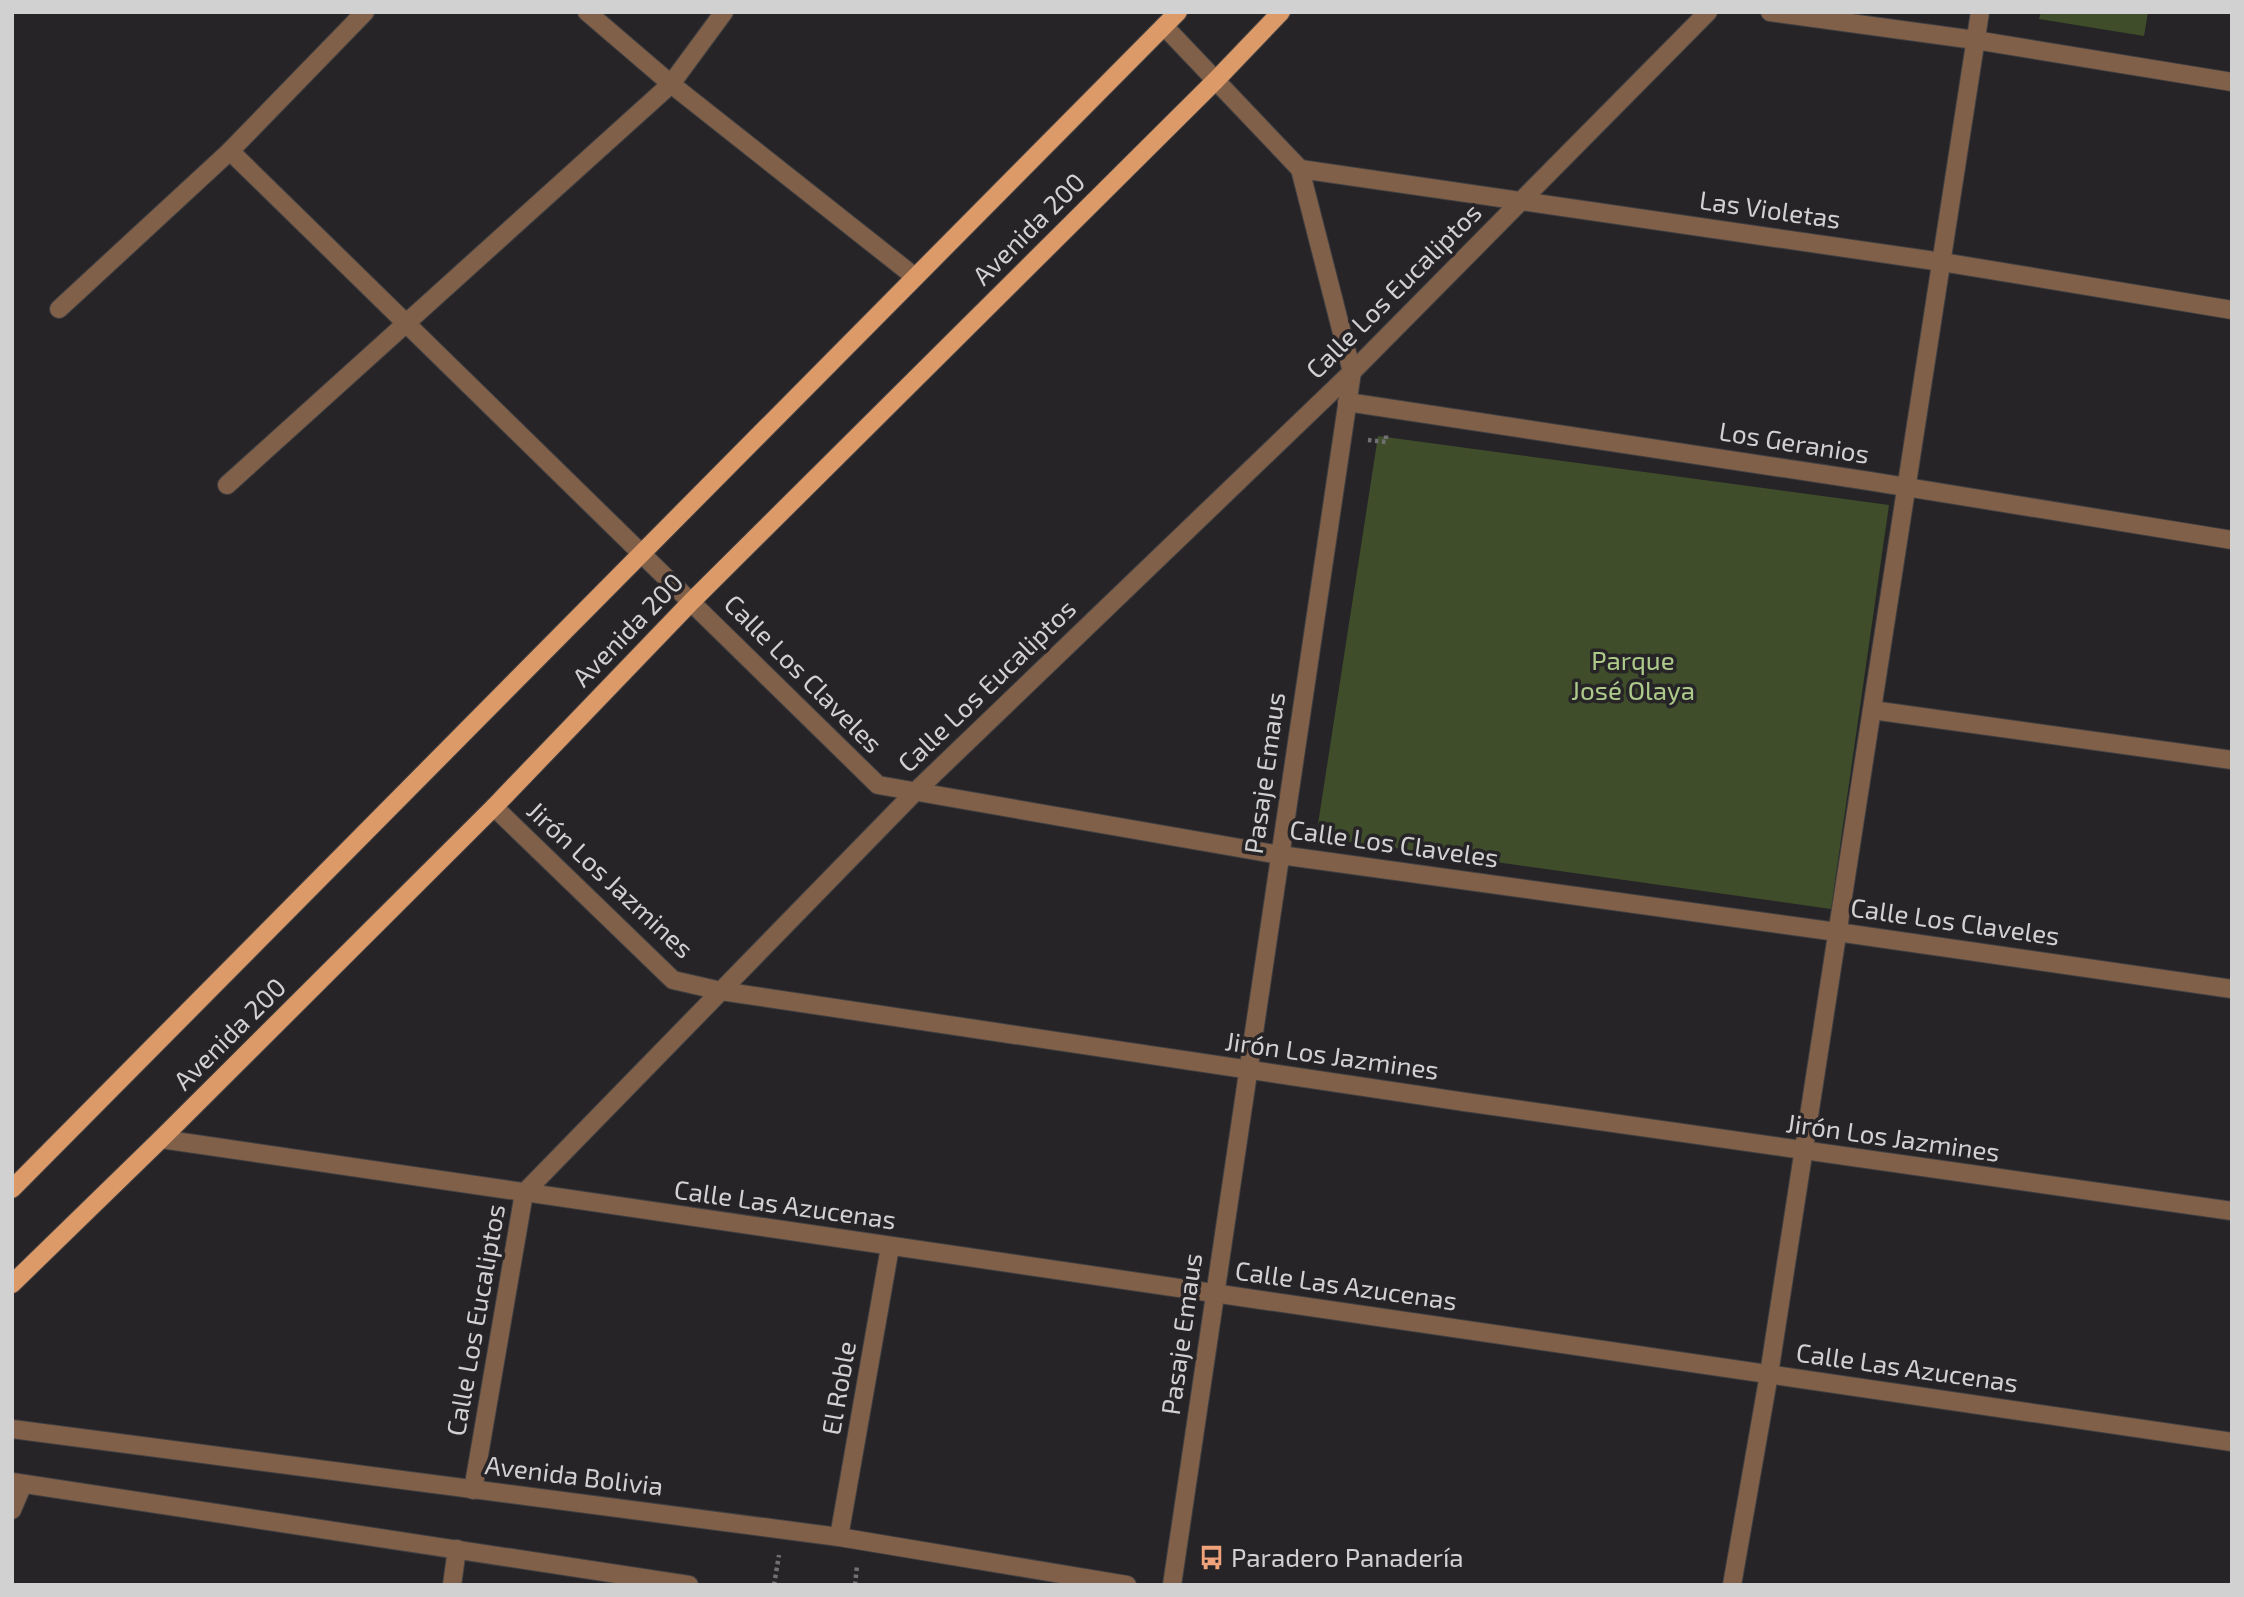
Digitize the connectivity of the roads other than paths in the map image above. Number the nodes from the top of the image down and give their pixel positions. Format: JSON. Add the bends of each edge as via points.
{"nodes":[{"id":1,"x":366,"y":12,"type":"edge"},
{"id":2,"x":587,"y":12,"type":"edge"},
{"id":3,"x":724,"y":12,"type":"edge"},
{"id":4,"x":1178,"y":12,"type":"edge"},
{"id":5,"x":1281,"y":12,"type":"edge"},
{"id":6,"x":1708,"y":12,"type":"edge"},
{"id":7,"x":1770,"y":12,"type":"edge"},
{"id":8,"x":1980,"y":12,"type":"edge"},
{"id":9,"x":1164,"y":26,"type":"junction"},
{"id":10,"x":1975,"y":40,"type":"junction"},
{"id":11,"x":1216,"y":80,"type":"junction"},
{"id":12,"x":2232,"y":82,"type":"edge"},
{"id":13,"x":671,"y":84,"type":"junction"},
{"id":14,"x":230,"y":151,"type":"junction"},
{"id":15,"x":1300,"y":169,"type":"junction"},
{"id":16,"x":1521,"y":201,"type":"junction"},
{"id":17,"x":1942,"y":262,"type":"junction"},
{"id":18,"x":915,"y":277,"type":"junction"},
{"id":19,"x":58,"y":309,"type":"dead end"},
{"id":20,"x":2232,"y":310,"type":"edge"},
{"id":21,"x":407,"y":324,"type":"junction"},
{"id":22,"x":1352,"y":372,"type":"junction"},
{"id":23,"x":1347,"y":402,"type":"junction"},
{"id":24,"x":227,"y":485,"type":"dead end"},
{"id":25,"x":1906,"y":487,"type":"junction"},
{"id":26,"x":2232,"y":540,"type":"edge"},
{"id":27,"x":642,"y":553,"type":"junction"},
{"id":28,"x":692,"y":601,"type":"junction"},
{"id":29,"x":1872,"y":710,"type":"junction"},
{"id":30,"x":2232,"y":760,"type":"edge"},
{"id":31,"x":915,"y":792,"type":"junction"},
{"id":32,"x":494,"y":807,"type":"junction"},
{"id":33,"x":1280,"y":855,"type":"junction"},
{"id":34,"x":1837,"y":932,"type":"junction"},
{"id":35,"x":2232,"y":989,"type":"edge"},
{"id":36,"x":721,"y":991,"type":"junction"},
{"id":37,"x":1248,"y":1070,"type":"junction"},
{"id":38,"x":161,"y":1139,"type":"junction"},
{"id":39,"x":1803,"y":1152,"type":"junction"},
{"id":40,"x":12,"y":1189,"type":"edge"},
{"id":41,"x":524,"y":1193,"type":"junction"},
{"id":42,"x":2232,"y":1211,"type":"edge"},
{"id":43,"x":890,"y":1247,"type":"junction"},
{"id":44,"x":12,"y":1284,"type":"edge"},
{"id":45,"x":1215,"y":1294,"type":"junction"},
{"id":46,"x":1769,"y":1374,"type":"junction"},
{"id":47,"x":12,"y":1429,"type":"edge"},
{"id":48,"x":2232,"y":1443,"type":"edge"},
{"id":49,"x":18,"y":1483,"type":"edge"},
{"id":50,"x":473,"y":1490,"type":"junction"},
{"id":51,"x":12,"y":1510,"type":"edge"},
{"id":52,"x":839,"y":1537,"type":"junction"},
{"id":53,"x":457,"y":1549,"type":"junction"},
{"id":54,"x":452,"y":1585,"type":"edge"},
{"id":55,"x":689,"y":1585,"type":"edge"},
{"id":56,"x":1127,"y":1585,"type":"edge"},
{"id":57,"x":1172,"y":1585,"type":"edge"},
{"id":58,"x":1732,"y":1585,"type":"edge"}],
"edges":[{"from":1,"to":14,"type":"street"},
{"from":2,"to":13,"type":"street"},
{"from":3,"to":13,"type":"street"},
{"from":4,"to":9,"type":"main road","name":"Avenida 200"},
{"from":5,"to":11,"type":"main road","name":"Avenida 200"},
{"from":6,"to":16,"type":"street","name":"Calle Los Eucaliptos"},
{"from":7,"to":10,"type":"street"},
{"from":8,"to":10,"type":"street"},
{"from":9,"to":11,"type":"street","name":"Pasaje Emaus"},
{"from":9,"to":18,"type":"main road","name":"Avenida 200"},
{"from":10,"to":12,"type":"street"},
{"from":10,"to":17,"type":"street"},
{"from":11,"to":15,"type":"street","name":"Pasaje Emaus"},
{"from":11,"to":28,"type":"main road","name":"Avenida 200"},
{"from":13,"to":18,"type":"street"},
{"from":13,"to":21,"type":"street"},
{"from":14,"to":19,"type":"street"},
{"from":14,"to":21,"type":"street","name":"Calle Los Claveles"},
{"from":15,"to":16,"type":"street","name":"Las Violetas"},
{"from":15,"to":22,"type":"street","name":"Pasaje Emaus"},
{"from":16,"to":17,"type":"street","name":"Las Violetas"},
{"from":16,"to":22,"type":"street","name":"Calle Los Eucaliptos"},
{"from":17,"to":20,"type":"street","name":"Las Violetas"},
{"from":17,"to":25,"type":"street"},
{"from":18,"to":27,"type":"main road","name":"Avenida 200"},
{"from":21,"to":24,"type":"street"},
{"from":21,"to":27,"type":"street","name":"Calle Los Claveles"},
{"from":22,"to":23,"type":"street","name":"Pasaje Emaus"},
{"from":22,"to":31,"type":"street","name":"Calle Los Eucaliptos"},
{"from":23,"to":25,"type":"street","name":"Los Geranios"},
{"from":23,"to":33,"type":"street","name":"Pasaje Emaus"},
{"from":25,"to":26,"type":"street","name":"Los Geranios"},
{"from":25,"to":29,"type":"street"},
{"from":27,"to":28,"type":"street","name":"Calle Los Claveles"},
{"from":27,"to":40,"type":"main road","name":"Avenida 200"},
{"from":28,"to":31,"type":"street","name":"Calle Los Claveles","via":[[878,785]]},
{"from":28,"to":32,"type":"main road","name":"Avenida 200"},
{"from":29,"to":30,"type":"street"},
{"from":29,"to":34,"type":"street"},
{"from":31,"to":33,"type":"street","name":"Calle Los Claveles"},
{"from":31,"to":36,"type":"street","name":"Calle Los Eucaliptos"},
{"from":32,"to":36,"type":"street","name":"Jirón Los Jazmines","via":[[673,980]]},
{"from":32,"to":38,"type":"main road","name":"Avenida 200"},
{"from":33,"to":34,"type":"street","name":"Calle Los Claveles"},
{"from":33,"to":37,"type":"street","name":"Pasaje Emaus"},
{"from":34,"to":35,"type":"street","name":"Calle Los Claveles"},
{"from":34,"to":39,"type":"street"},
{"from":36,"to":37,"type":"street","name":"Jirón Los Jazmines"},
{"from":36,"to":41,"type":"street","name":"Calle Los Eucaliptos"},
{"from":37,"to":39,"type":"street","name":"Jirón Los Jazmines"},
{"from":37,"to":45,"type":"street","name":"Pasaje Emaus"},
{"from":38,"to":41,"type":"street","name":"Calle Las Azucenas"},
{"from":38,"to":44,"type":"main road","name":"Avenida 200"},
{"from":39,"to":42,"type":"street","name":"Jirón Los Jazmines"},
{"from":39,"to":46,"type":"street"},
{"from":41,"to":43,"type":"street","name":"Calle Las Azucenas"},
{"from":41,"to":50,"type":"street","name":"Calle Los Eucaliptos"},
{"from":43,"to":45,"type":"street","name":"Calle Las Azucenas"},
{"from":43,"to":52,"type":"street","name":"El Roble"},
{"from":45,"to":46,"type":"street","name":"Calle Las Azucenas"},
{"from":45,"to":57,"type":"street","name":"Pasaje Emaus"},
{"from":46,"to":48,"type":"street","name":"Calle Las Azucenas"},
{"from":46,"to":58,"type":"street"},
{"from":47,"to":50,"type":"street","name":"Avenida Bolivia"},
{"from":49,"to":51,"type":"street"},
{"from":49,"to":53,"type":"street"},
{"from":50,"to":52,"type":"street","name":"Avenida Bolivia"},
{"from":52,"to":56,"type":"street","name":"Avenida Bolivia"},
{"from":53,"to":54,"type":"street"},
{"from":53,"to":55,"type":"street"}]}
